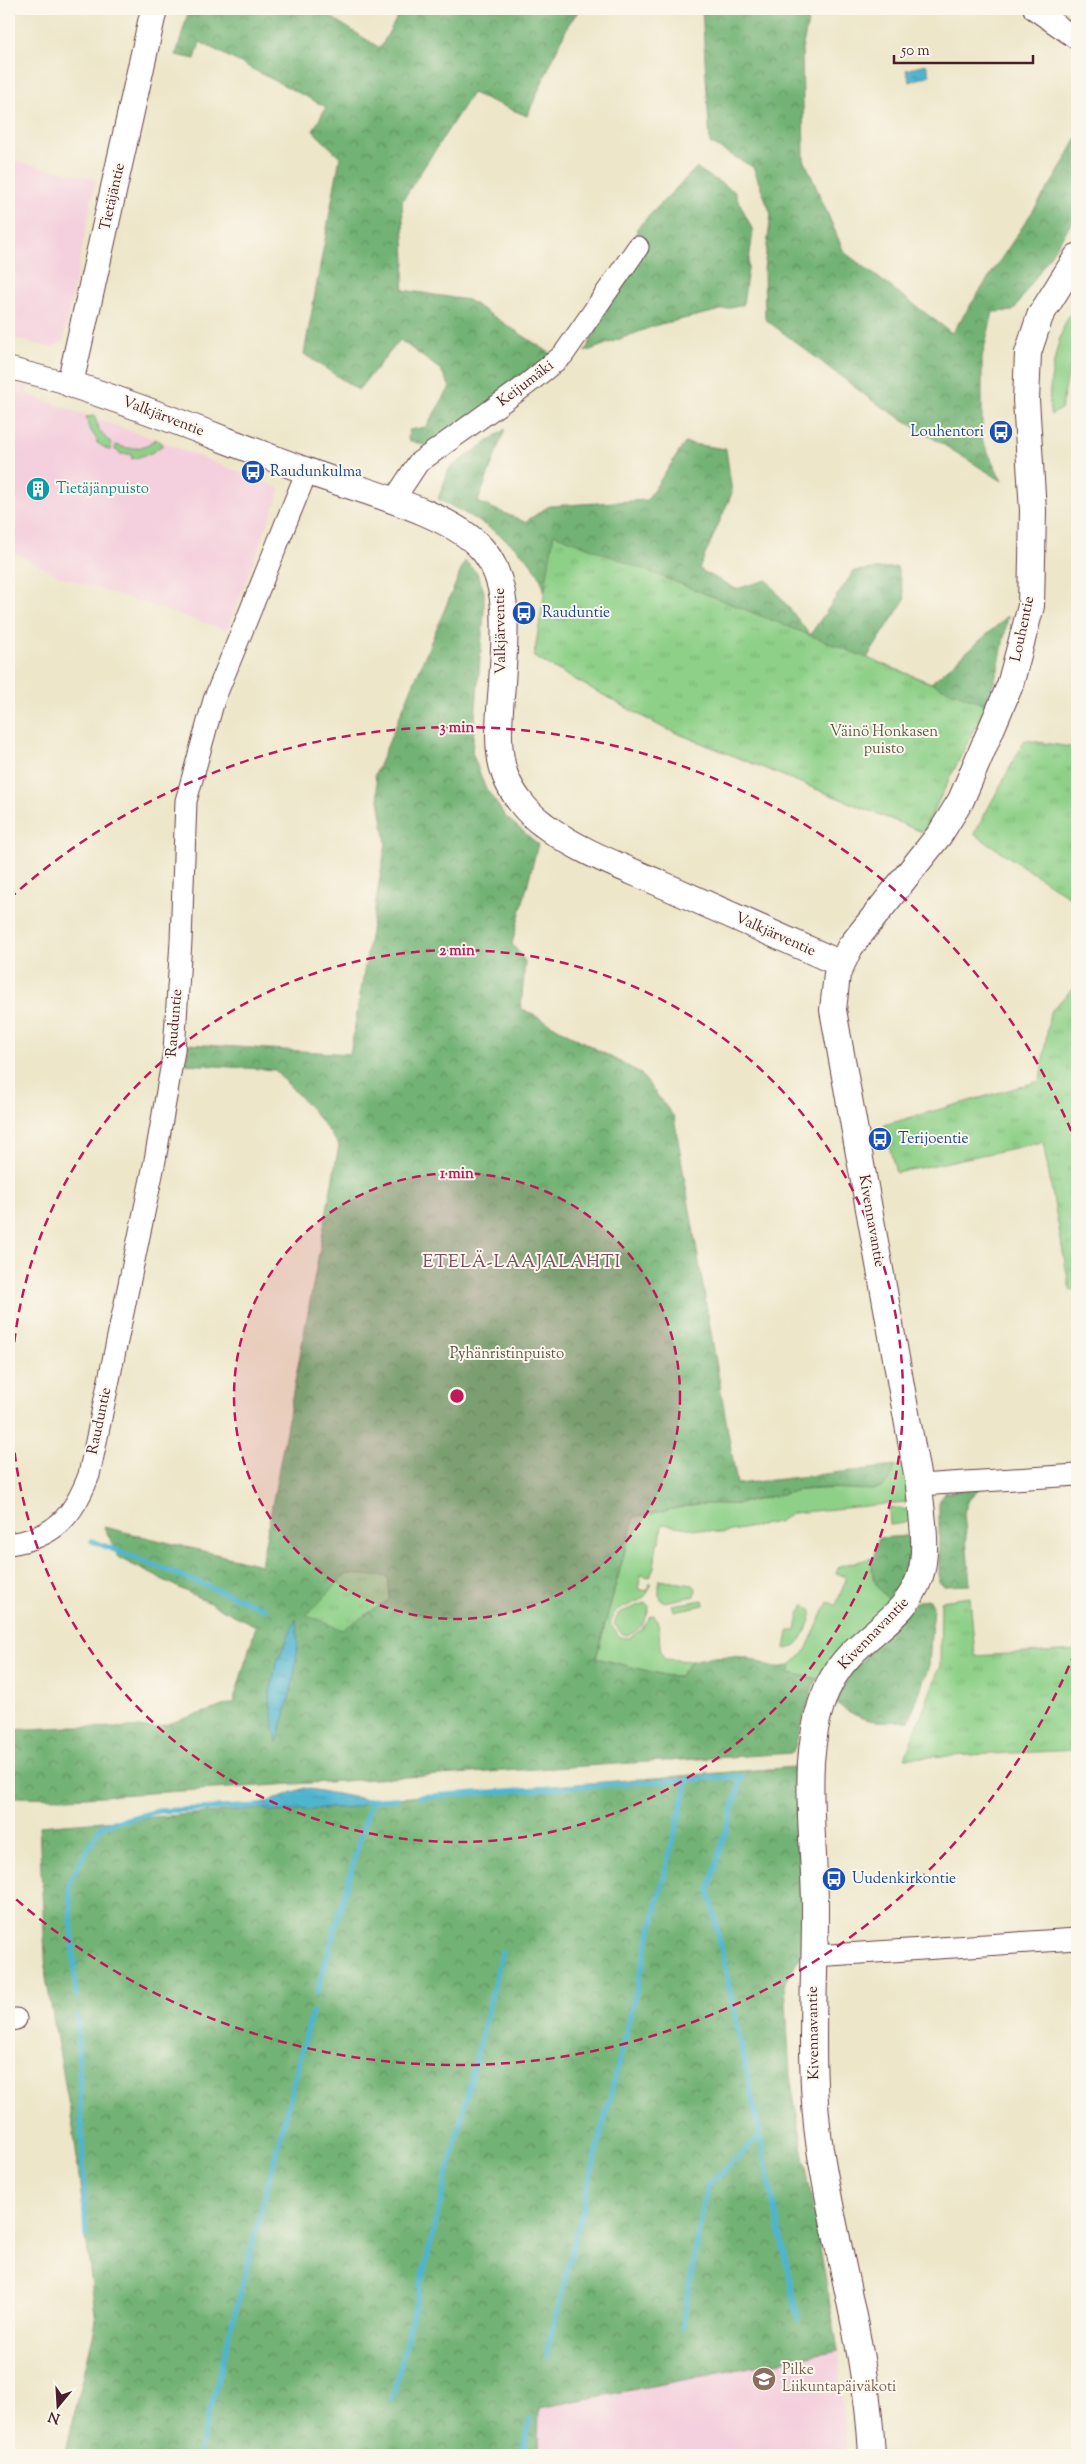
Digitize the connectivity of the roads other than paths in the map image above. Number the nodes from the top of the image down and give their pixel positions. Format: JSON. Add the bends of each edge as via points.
{"nodes":[{"id":1,"x":154,"y":9,"type":"edge"},
{"id":2,"x":1034,"y":9,"type":"edge"},
{"id":3,"x":1077,"y":38,"type":"edge"},
{"id":4,"x":638,"y":247,"type":"dead end"},
{"id":5,"x":1077,"y":258,"type":"edge"},
{"id":6,"x":9,"y":368,"type":"edge"},
{"id":7,"x":70,"y":384,"type":"junction"},
{"id":8,"x":307,"y":471,"type":"junction"},
{"id":9,"x":393,"y":501,"type":"junction"},
{"id":10,"x":841,"y":964,"type":"junction"},
{"id":11,"x":1077,"y":1475,"type":"edge"},
{"id":12,"x":919,"y":1484,"type":"junction"},
{"id":13,"x":9,"y":1544,"type":"edge"},
{"id":14,"x":1077,"y":1939,"type":"edge"},
{"id":15,"x":814,"y":1956,"type":"junction"},
{"id":16,"x":872,"y":2455,"type":"edge"}],
"edges":[{"from":1,"to":7,"type":"street","name":"Tietäjäntie"},
{"from":2,"to":3,"type":"street"},
{"from":4,"to":9,"type":"street","name":"Keijumäki","via":[[564,355],[418,463]]},
{"from":5,"to":10,"type":"street","name":"Louhentie","via":[[1040,316],[1028,353],[1026,408],[1033,511],[1031,606],[1010,685],[961,800],[940,834],[850,948]]},
{"from":6,"to":7,"type":"street","name":"Valkjärventie"},
{"from":7,"to":8,"type":"street","name":"Valkjärventie"},
{"from":8,"to":9,"type":"street","name":"Valkjärventie"},
{"from":8,"to":13,"type":"street","name":"Rauduntie","via":[[214,700],[186,801],[174,1051],[155,1160],[89,1475],[81,1495],[62,1523],[39,1537]]},
{"from":9,"to":10,"type":"street","name":"Valkjärventie","via":[[456,527],[484,550],[494,566],[500,582],[503,612],[499,730],[504,773],[528,812],[588,851]]},
{"from":10,"to":12,"type":"street","name":"Kivennavantie","via":[[833,1010]]},
{"from":11,"to":12,"type":"street"},
{"from":12,"to":15,"type":"street","name":"Kivennavantie","via":[[923,1562],[917,1584],[903,1607],[850,1655],[829,1683],[815,1726],[809,1802],[815,1901]]},
{"from":14,"to":15,"type":"street"},
{"from":15,"to":16,"type":"street","name":"Kivennavantie","via":[[815,2098],[819,2142],[855,2324],[870,2418]]}]}
